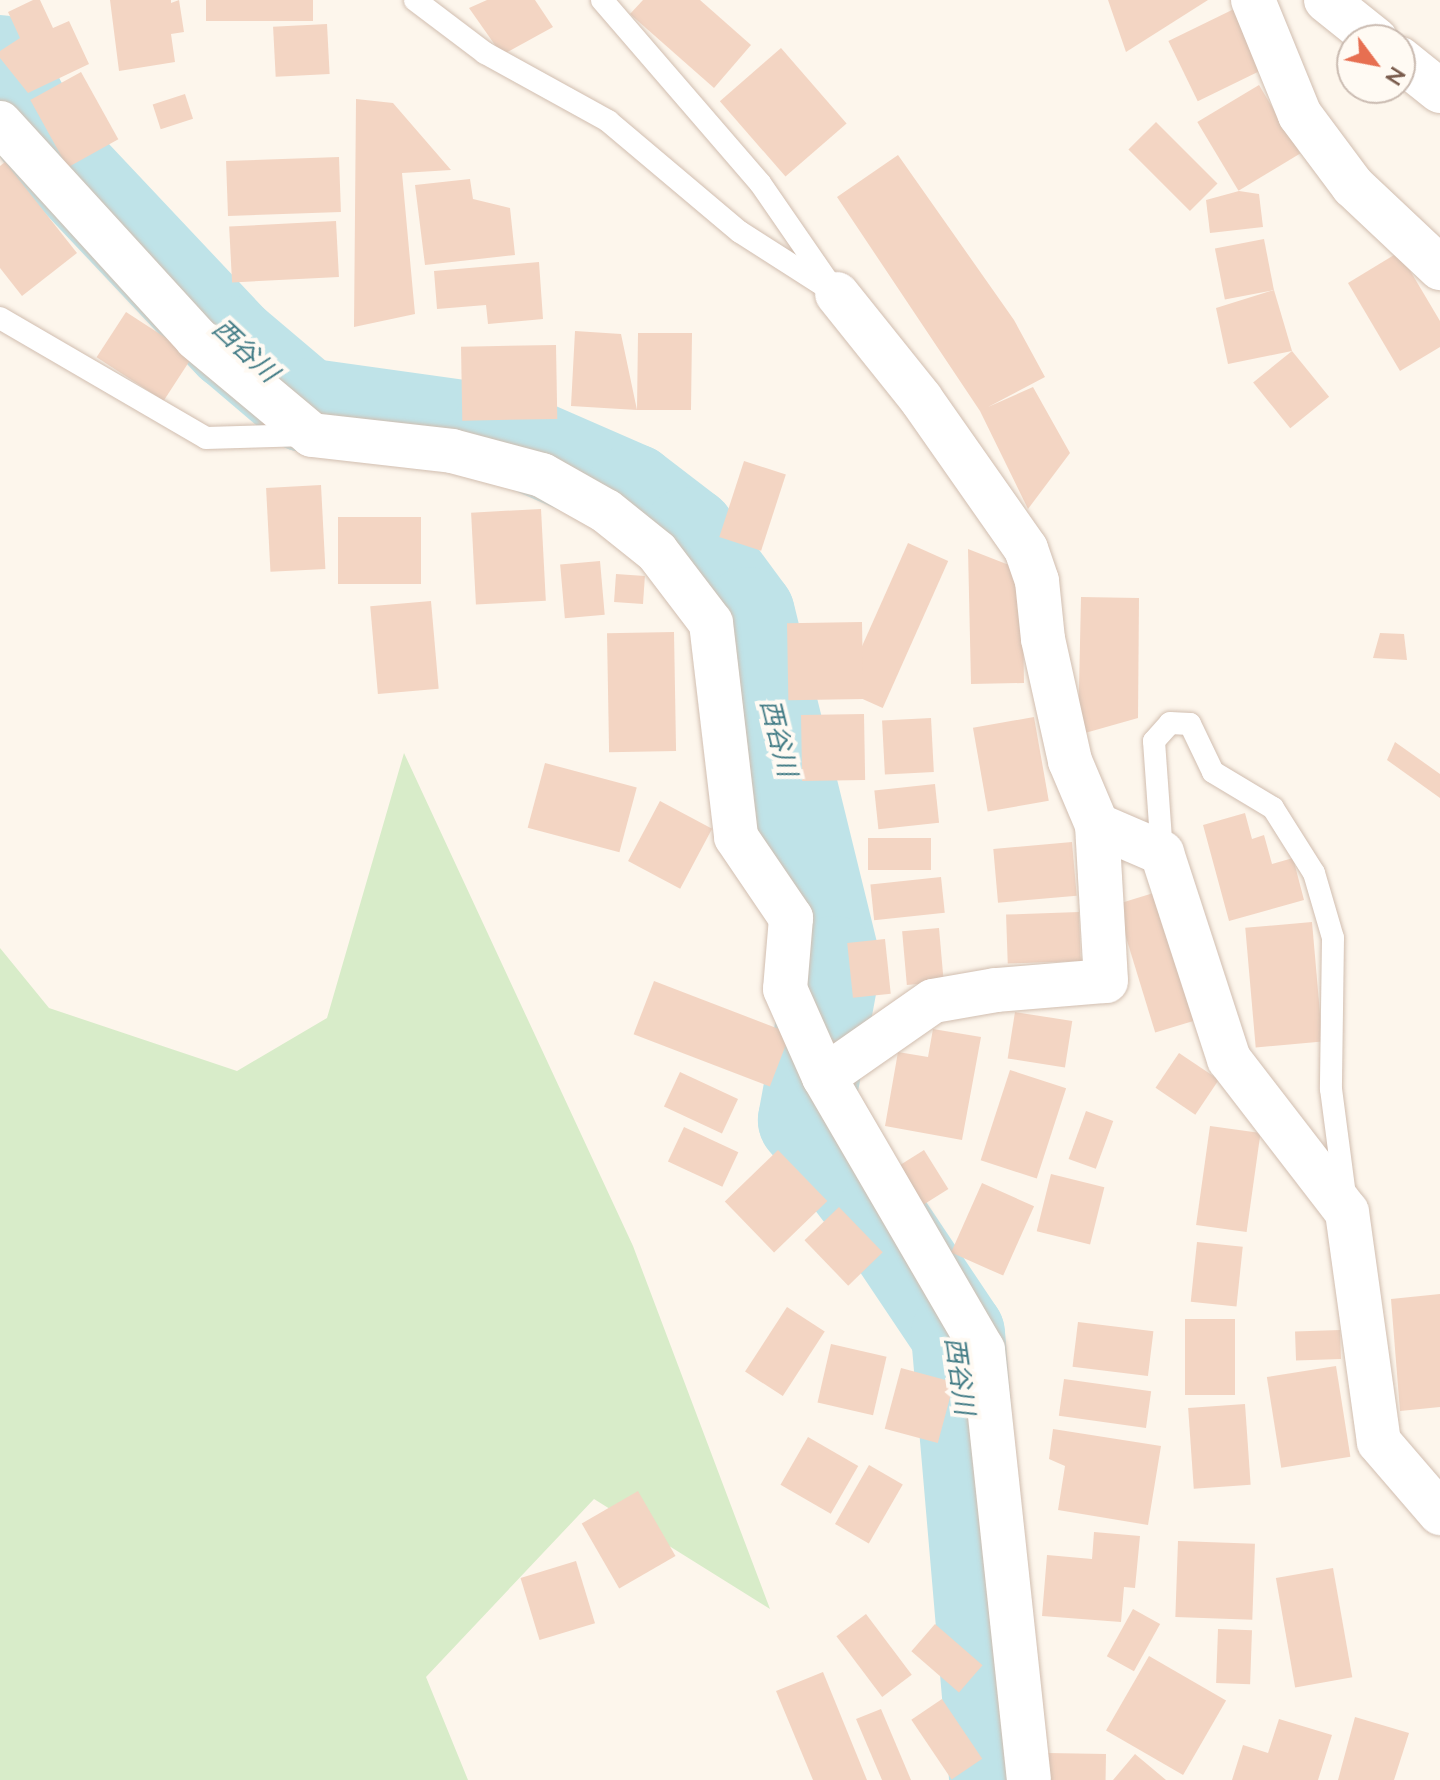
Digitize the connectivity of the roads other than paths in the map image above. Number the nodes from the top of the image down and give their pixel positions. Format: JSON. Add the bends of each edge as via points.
{"nodes":[{"id":1,"x":415,"y":0,"type":"edge"},
{"id":2,"x":602,"y":0,"type":"edge"},
{"id":3,"x":1253,"y":0,"type":"edge"},
{"id":4,"x":1326,"y":0,"type":"edge"},
{"id":5,"x":1356,"y":24,"type":"edge"},
{"id":6,"x":1416,"y":72,"type":"edge"},
{"id":7,"x":1440,"y":91,"type":"edge"},
{"id":8,"x":0,"y":123,"type":"edge"},
{"id":9,"x":1440,"y":268,"type":"edge"},
{"id":10,"x":837,"y":294,"type":"junction"},
{"id":11,"x":0,"y":318,"type":"edge"},
{"id":12,"x":312,"y":435,"type":"junction"},
{"id":13,"x":1097,"y":825,"type":"junction"},
{"id":14,"x":1162,"y":853,"type":"junction"},
{"id":15,"x":824,"y":1077,"type":"junction"},
{"id":16,"x":1347,"y":1212,"type":"junction"},
{"id":17,"x":1440,"y":1513,"type":"edge"},
{"id":18,"x":1029,"y":1780,"type":"edge"}],
"edges":[{"from":1,"to":10,"type":"lane","via":[[485,53],[608,121],[740,232]]},
{"from":2,"to":10,"type":"lane","via":[[760,183]]},
{"from":3,"to":9,"type":"street","via":[[1300,115],[1353,186]]},
{"from":4,"to":5,"type":"street"},
{"from":6,"to":7,"type":"street"},
{"from":8,"to":12,"type":"street","via":[[196,338]]},
{"from":10,"to":13,"type":"street","via":[[921,399],[1026,549],[1037,581],[1043,639],[1070,761]]},
{"from":11,"to":12,"type":"lane","via":[[206,438]]},
{"from":12,"to":15,"type":"street","via":[[452,451],[542,475],[606,511],[657,552],[711,623],[736,837],[791,918],[785,989]]},
{"from":13,"to":14,"type":"street"},
{"from":13,"to":15,"type":"street","via":[[1106,981],[933,1001]]},
{"from":14,"to":16,"type":"street","via":[[1229,1059]]},
{"from":14,"to":16,"type":"lane","via":[[1154,741],[1170,723],[1190,724],[1213,772],[1273,808],[1314,873],[1333,938],[1331,1089]]},
{"from":15,"to":18,"type":"street","via":[[983,1350]]},
{"from":16,"to":17,"type":"street","via":[[1379,1442]]}]}
